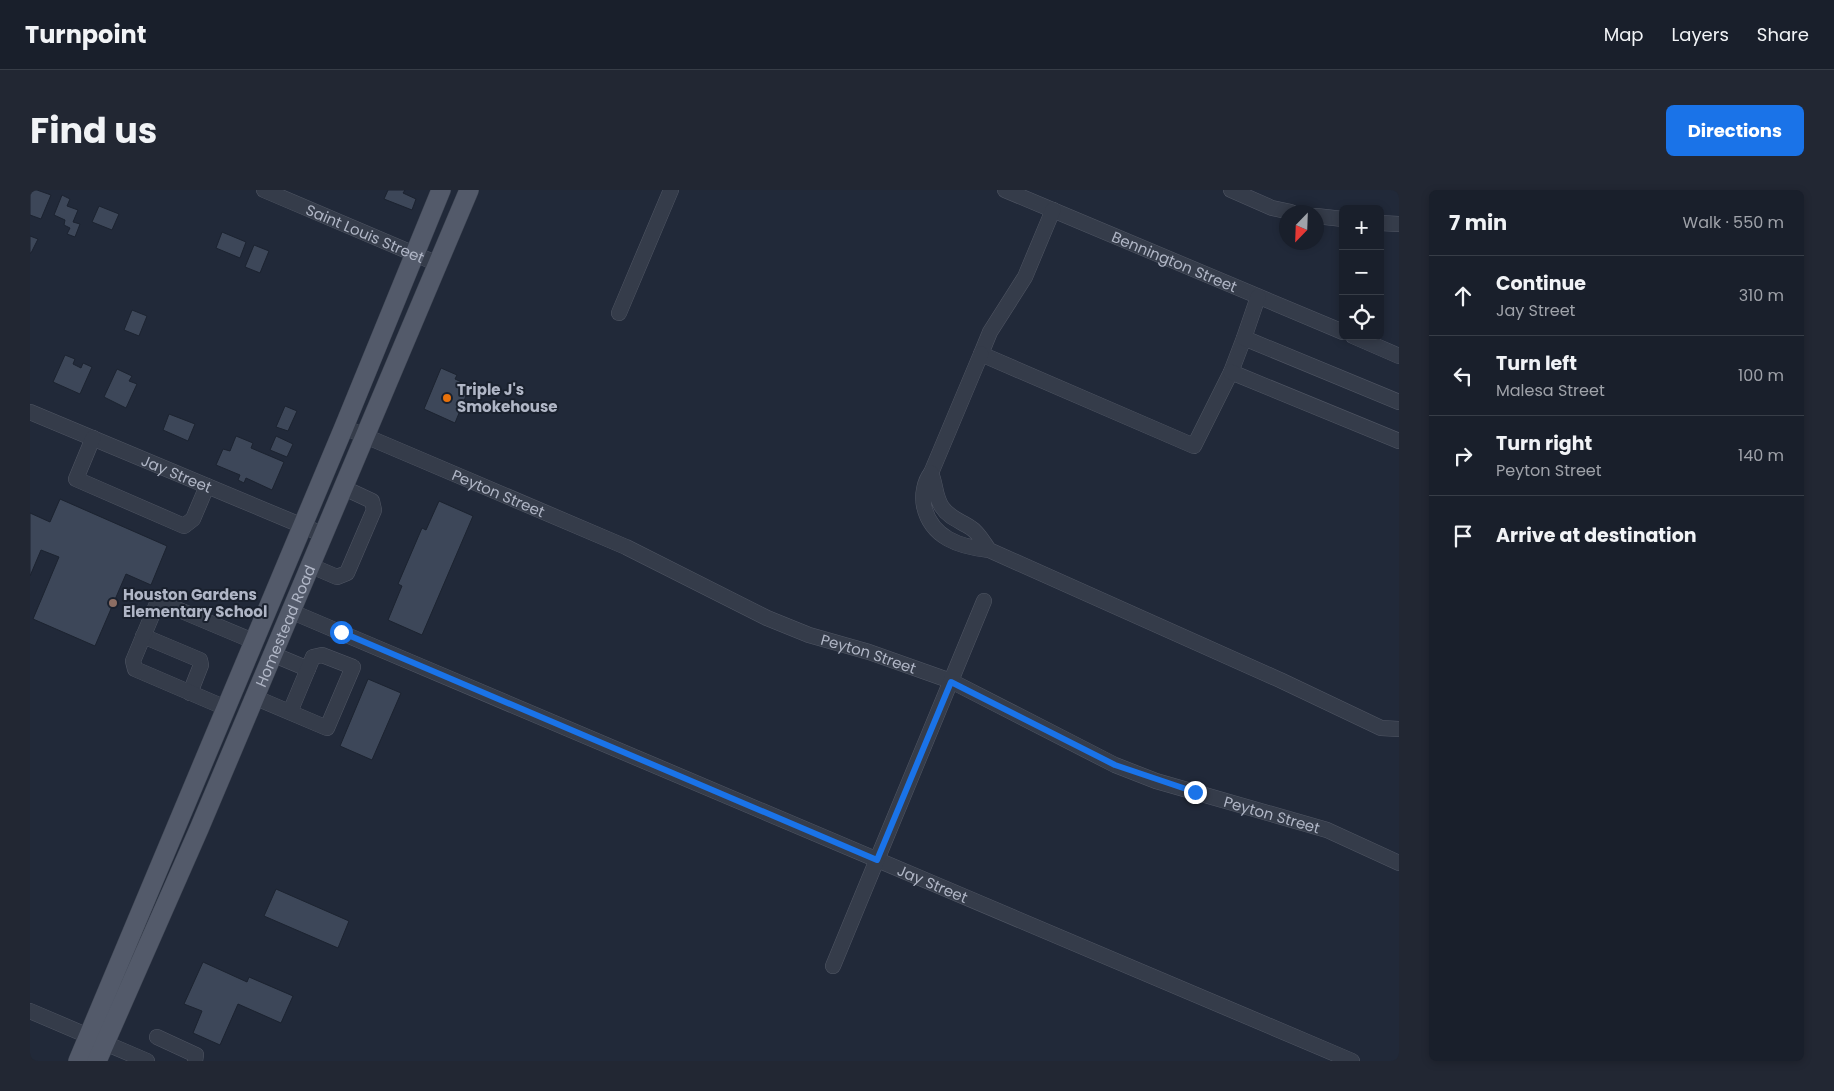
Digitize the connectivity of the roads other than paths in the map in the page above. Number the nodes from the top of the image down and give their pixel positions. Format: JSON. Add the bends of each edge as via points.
{"nodes":[{"id":1,"x":264,"y":190,"type":"edge"},
{"id":2,"x":441,"y":190,"type":"edge"},
{"id":3,"x":469,"y":190,"type":"edge"},
{"id":4,"x":671,"y":190,"type":"edge"},
{"id":5,"x":1005,"y":190,"type":"edge"},
{"id":6,"x":1231,"y":190,"type":"edge"},
{"id":7,"x":1279,"y":209,"type":"edge"},
{"id":8,"x":1053,"y":210,"type":"junction"},
{"id":9,"x":1324,"y":217,"type":"edge"},
{"id":10,"x":1339,"y":219,"type":"edge"},
{"id":11,"x":1384,"y":223,"type":"edge"},
{"id":12,"x":1399,"y":224,"type":"edge"},
{"id":13,"x":414,"y":254,"type":"junction"},
{"id":14,"x":438,"y":264,"type":"junction"},
{"id":15,"x":1258,"y":297,"type":"junction"},
{"id":16,"x":619,"y":313,"type":"dead end"},
{"id":17,"x":1339,"y":330,"type":"edge"},
{"id":18,"x":1244,"y":338,"type":"junction"},
{"id":19,"x":1362,"y":340,"type":"edge"},
{"id":20,"x":981,"y":354,"type":"junction"},
{"id":21,"x":1399,"y":356,"type":"edge"},
{"id":22,"x":1231,"y":372,"type":"junction"},
{"id":23,"x":1399,"y":402,"type":"edge"},
{"id":24,"x":30,"y":412,"type":"edge"},
{"id":25,"x":344,"y":427,"type":"junction"},
{"id":26,"x":364,"y":436,"type":"junction"},
{"id":27,"x":93,"y":438,"type":"junction"},
{"id":28,"x":1399,"y":441,"type":"edge"},
{"id":29,"x":207,"y":486,"type":"junction"},
{"id":30,"x":342,"y":487,"type":"junction"},
{"id":31,"x":302,"y":526,"type":"junction"},
{"id":32,"x":322,"y":534,"type":"junction"},
{"id":33,"x":310,"y":565,"type":"junction"},
{"id":34,"x":984,"y":601,"type":"dead end"},
{"id":35,"x":290,"y":611,"type":"junction"},
{"id":36,"x":341,"y":632,"type":"junction"},
{"id":37,"x":143,"y":636,"type":"junction"},
{"id":38,"x":253,"y":641,"type":"junction"},
{"id":39,"x":272,"y":654,"type":"junction"},
{"id":40,"x":330,"y":657,"type":"junction"},
{"id":41,"x":308,"y":670,"type":"junction"},
{"id":42,"x":951,"y":682,"type":"junction"},
{"id":43,"x":190,"y":693,"type":"junction"},
{"id":44,"x":254,"y":697,"type":"junction"},
{"id":45,"x":226,"y":708,"type":"junction"},
{"id":46,"x":290,"y":712,"type":"junction"},
{"id":47,"x":1399,"y":729,"type":"edge"},
{"id":48,"x":877,"y":860,"type":"junction"},
{"id":49,"x":1399,"y":863,"type":"edge"},
{"id":50,"x":833,"y":966,"type":"dead end"},
{"id":51,"x":30,"y":1011,"type":"edge"},
{"id":52,"x":157,"y":1037,"type":"dead end"},
{"id":53,"x":97,"y":1040,"type":"junction"},
{"id":54,"x":78,"y":1061,"type":"edge"},
{"id":55,"x":98,"y":1061,"type":"edge"},
{"id":56,"x":147,"y":1061,"type":"edge"},
{"id":57,"x":195,"y":1061,"type":"edge"},
{"id":58,"x":1352,"y":1061,"type":"edge"}],
"edges":[{"from":1,"to":13,"type":"street","name":"Saint Louis Street"},
{"from":2,"to":13,"type":"main road","name":"Homestead Road"},
{"from":3,"to":14,"type":"main road","name":"Homestead Road"},
{"from":4,"to":16,"type":"street"},
{"from":5,"to":8,"type":"street","name":"Bennington Street"},
{"from":6,"to":7,"type":"street"},
{"from":8,"to":15,"type":"street","name":"Bennington Street"},
{"from":8,"to":20,"type":"street","via":[[1025,277],[990,332]]},
{"from":9,"to":10,"type":"street"},
{"from":11,"to":12,"type":"street"},
{"from":13,"to":14,"type":"street","name":"Saint Louis Street"},
{"from":13,"to":25,"type":"main road","name":"Homestead Road"},
{"from":14,"to":26,"type":"main road","name":"Homestead Road"},
{"from":15,"to":17,"type":"street","name":"Bennington Street"},
{"from":15,"to":18,"type":"street"},
{"from":18,"to":22,"type":"street"},
{"from":18,"to":23,"type":"street"},
{"from":19,"to":21,"type":"street"},
{"from":20,"to":22,"type":"street","via":[[1194,446]]},
{"from":20,"to":47,"type":"street","via":[[931,473],[936,497],[948,515],[973,529],[989,550],[1381,728]]},
{"from":22,"to":28,"type":"street"},
{"from":24,"to":27,"type":"street","name":"Jay Street"},
{"from":25,"to":26,"type":"street","name":"Peyton Street"},
{"from":25,"to":31,"type":"main road","name":"Homestead Road"},
{"from":26,"to":30,"type":"main road","name":"Homestead Road"},
{"from":26,"to":42,"type":"street","name":"Peyton Street","via":[[626,547],[767,618]]},
{"from":27,"to":29,"type":"street","name":"Jay Street"},
{"from":27,"to":29,"type":"street","via":[[76,479],[184,526],[194,519]]},
{"from":29,"to":31,"type":"street","name":"Jay Street"},
{"from":30,"to":32,"type":"main road","name":"Homestead Road"},
{"from":30,"to":33,"type":"street","via":[[372,500],[374,510],[347,573],[337,577]]},
{"from":31,"to":32,"type":"street","name":"Jay Street"},
{"from":31,"to":38,"type":"main road","name":"Homestead Road"},
{"from":32,"to":33,"type":"main road","name":"Homestead Road"},
{"from":33,"to":35,"type":"main road","name":"Homestead Road"},
{"from":34,"to":42,"type":"street"},
{"from":35,"to":36,"type":"street","name":"Jay Street"},
{"from":35,"to":39,"type":"main road","name":"Homestead Road"},
{"from":36,"to":40,"type":"street"},
{"from":36,"to":48,"type":"street","name":"Jay Street"},
{"from":37,"to":38,"type":"street","via":[[158,601]]},
{"from":37,"to":43,"type":"street","via":[[133,667]]},
{"from":37,"to":43,"type":"street","via":[[200,660]]},
{"from":38,"to":45,"type":"main road","name":"Homestead Road"},
{"from":39,"to":41,"type":"street"},
{"from":39,"to":44,"type":"main road","name":"Homestead Road"},
{"from":40,"to":41,"type":"street","via":[[313,657]]},
{"from":40,"to":46,"type":"street","via":[[353,667],[327,728]]},
{"from":41,"to":46,"type":"street"},
{"from":42,"to":48,"type":"street"},
{"from":42,"to":49,"type":"street","name":"Peyton Street","via":[[1115,765],[1164,783],[1327,830]]},
{"from":43,"to":45,"type":"street"},
{"from":44,"to":46,"type":"street"},
{"from":44,"to":53,"type":"main road","name":"Homestead Road"},
{"from":45,"to":53,"type":"main road","name":"Homestead Road"},
{"from":48,"to":50,"type":"street"},
{"from":48,"to":58,"type":"street","name":"Jay Street"},
{"from":51,"to":53,"type":"street"},
{"from":52,"to":57,"type":"street","via":[[196,1055]]},
{"from":53,"to":54,"type":"main road","name":"Homestead Road"},
{"from":53,"to":55,"type":"main road","name":"Homestead Road"},
{"from":53,"to":56,"type":"street"}]}
